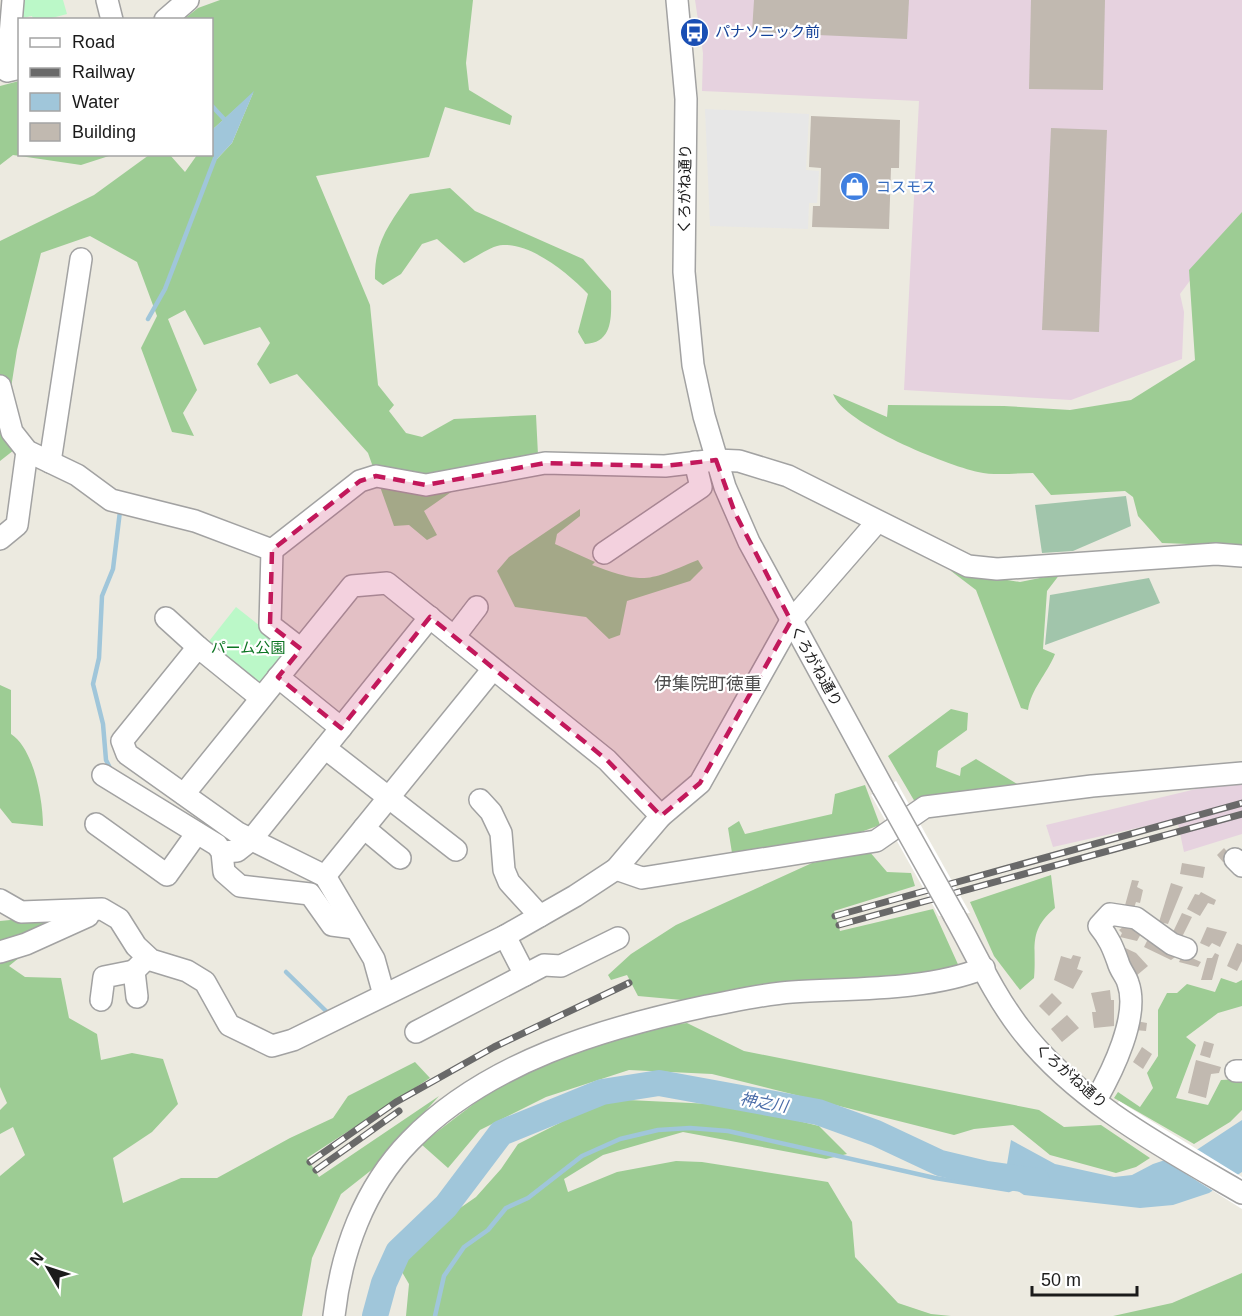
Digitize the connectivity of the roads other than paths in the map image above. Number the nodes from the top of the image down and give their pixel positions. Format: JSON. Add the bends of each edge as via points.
{"nodes":[{"id":1,"x":13,"y":0,"type":"edge"},
{"id":2,"x":107,"y":0,"type":"edge"},
{"id":3,"x":188,"y":0,"type":"edge"},
{"id":4,"x":677,"y":0,"type":"edge"},
{"id":5,"x":112,"y":18,"type":"edge"},
{"id":6,"x":167,"y":18,"type":"edge"},
{"id":7,"x":18,"y":68,"type":"edge"},
{"id":8,"x":81,"y":259,"type":"dead end"},
{"id":9,"x":0,"y":386,"type":"edge"},
{"id":10,"x":27,"y":451,"type":"junction"},
{"id":11,"x":716,"y":460,"type":"junction"},
{"id":12,"x":50,"y":462,"type":"junction"},
{"id":13,"x":695,"y":462,"type":"junction"},
{"id":14,"x":877,"y":522,"type":"junction"},
{"id":15,"x":0,"y":539,"type":"edge"},
{"id":16,"x":272,"y":550,"type":"junction"},
{"id":17,"x":604,"y":553,"type":"dead end"},
{"id":18,"x":1242,"y":556,"type":"edge"},
{"id":19,"x":477,"y":607,"type":"dead end"},
{"id":20,"x":430,"y":617,"type":"junction"},
{"id":21,"x":166,"y":618,"type":"dead end"},
{"id":22,"x":791,"y":621,"type":"junction"},
{"id":23,"x":454,"y":637,"type":"junction"},
{"id":24,"x":198,"y":647,"type":"junction"},
{"id":25,"x":301,"y":649,"type":"junction"},
{"id":26,"x":493,"y":669,"type":"junction"},
{"id":27,"x":278,"y":677,"type":"junction"},
{"id":28,"x":261,"y":698,"type":"junction"},
{"id":29,"x":341,"y":728,"type":"junction"},
{"id":30,"x":325,"y":748,"type":"junction"},
{"id":31,"x":1239,"y":773,"type":"edge"},
{"id":32,"x":104,"y":775,"type":"dead end"},
{"id":33,"x":184,"y":794,"type":"junction"},
{"id":34,"x":389,"y":798,"type":"junction"},
{"id":35,"x":480,"y":800,"type":"dead end"},
{"id":36,"x":661,"y":816,"type":"junction"},
{"id":37,"x":96,"y":824,"type":"dead end"},
{"id":38,"x":364,"y":828,"type":"junction"},
{"id":39,"x":197,"y":833,"type":"junction"},
{"id":40,"x":235,"y":849,"type":"junction"},
{"id":41,"x":456,"y":850,"type":"dead end"},
{"id":42,"x":400,"y":858,"type":"dead end"},
{"id":43,"x":616,"y":869,"type":"junction"},
{"id":44,"x":325,"y":876,"type":"junction"},
{"id":45,"x":0,"y":900,"type":"edge"},
{"id":46,"x":102,"y":909,"type":"junction"},
{"id":47,"x":540,"y":916,"type":"junction"},
{"id":48,"x":355,"y":928,"type":"junction"},
{"id":49,"x":505,"y":936,"type":"junction"},
{"id":50,"x":618,"y":938,"type":"dead end"},
{"id":51,"x":1186,"y":949,"type":"dead end"},
{"id":52,"x":0,"y":952,"type":"edge"},
{"id":53,"x":141,"y":964,"type":"junction"},
{"id":54,"x":984,"y":968,"type":"junction"},
{"id":55,"x":525,"y":975,"type":"junction"},
{"id":56,"x":384,"y":995,"type":"junction"},
{"id":57,"x":137,"y":997,"type":"dead end"},
{"id":58,"x":101,"y":1000,"type":"dead end"},
{"id":59,"x":416,"y":1032,"type":"dead end"},
{"id":60,"x":1103,"y":1106,"type":"junction"},
{"id":61,"x":1242,"y":1193,"type":"edge"},
{"id":62,"x":334,"y":1316,"type":"edge"}],
"edges":[{"from":1,"to":7,"type":"street","via":[[7,70]]},
{"from":2,"to":5,"type":"street"},
{"from":3,"to":6,"type":"street"},
{"from":4,"to":11,"type":"street","name":"くろがね通り","via":[[686,99],[684,272],[695,376]]},
{"from":8,"to":12,"type":"street"},
{"from":9,"to":10,"type":"street","via":[[12,432]]},
{"from":10,"to":12,"type":"street"},
{"from":10,"to":15,"type":"street","via":[[17,525]]},
{"from":11,"to":13,"type":"street"},
{"from":11,"to":14,"type":"street","via":[[739,461],[788,476]]},
{"from":11,"to":22,"type":"street","name":"くろがね通り","via":[[735,513]]},
{"from":12,"to":16,"type":"street","via":[[77,475],[111,500],[195,521]]},
{"from":13,"to":16,"type":"street","via":[[664,466],[544,463],[426,485],[376,476],[360,481]]},
{"from":13,"to":17,"type":"street","via":[[701,487]]},
{"from":14,"to":18,"type":"street","via":[[968,566],[997,569],[1215,554]]},
{"from":14,"to":22,"type":"street"},
{"from":16,"to":25,"type":"street","via":[[270,625]]},
{"from":19,"to":23,"type":"street"},
{"from":20,"to":23,"type":"street"},
{"from":20,"to":25,"type":"street","via":[[387,583],[352,585]]},
{"from":20,"to":29,"type":"street"},
{"from":21,"to":24,"type":"street"},
{"from":22,"to":36,"type":"street","via":[[700,783]]},
{"from":22,"to":54,"type":"street","name":"くろがね通り","bridge":true},
{"from":23,"to":26,"type":"street"},
{"from":24,"to":28,"type":"street"},
{"from":24,"to":33,"type":"street","via":[[122,741],[127,754]]},
{"from":25,"to":27,"type":"street"},
{"from":26,"to":34,"type":"street"},
{"from":26,"to":36,"type":"street","via":[[607,760]]},
{"from":27,"to":28,"type":"street"},
{"from":27,"to":29,"type":"street"},
{"from":28,"to":33,"type":"street"},
{"from":29,"to":30,"type":"street"},
{"from":30,"to":34,"type":"street"},
{"from":30,"to":40,"type":"street"},
{"from":31,"to":43,"type":"street","via":[[925,807],[876,841],[642,878]]},
{"from":32,"to":39,"type":"street"},
{"from":33,"to":40,"type":"street"},
{"from":34,"to":38,"type":"street"},
{"from":34,"to":41,"type":"street"},
{"from":35,"to":47,"type":"street","via":[[501,833],[504,870],[509,882]]},
{"from":36,"to":43,"type":"street"},
{"from":37,"to":39,"type":"street","via":[[167,875]]},
{"from":38,"to":42,"type":"street"},
{"from":38,"to":44,"type":"street"},
{"from":39,"to":40,"type":"street","via":[[217,845]]},
{"from":40,"to":44,"type":"street"},
{"from":40,"to":48,"type":"street","via":[[224,872],[240,886],[310,894],[332,925]]},
{"from":43,"to":47,"type":"street"},
{"from":44,"to":48,"type":"street"},
{"from":45,"to":46,"type":"street","via":[[21,912]]},
{"from":46,"to":52,"type":"street"},
{"from":46,"to":53,"type":"street","via":[[119,919],[136,946]]},
{"from":47,"to":49,"type":"street"},
{"from":48,"to":56,"type":"street","via":[[374,959]]},
{"from":49,"to":55,"type":"street"},
{"from":49,"to":56,"type":"street"},
{"from":50,"to":55,"type":"street","via":[[561,966],[544,965]]},
{"from":51,"to":60,"type":"street","via":[[1172,944],[1136,918],[1110,914],[1099,926],[1110,939],[1129,984],[1124,1038]]},
{"from":53,"to":56,"type":"street","via":[[187,970],[205,982],[229,1025],[272,1047]]},
{"from":53,"to":57,"type":"street"},
{"from":53,"to":58,"type":"street","via":[[105,977]]},
{"from":54,"to":60,"type":"street","name":"くろがね通り","via":[[1018,1026],[1046,1058]]},
{"from":54,"to":62,"type":"street","via":[[902,985],[760,996],[643,1020],[605,1030],[513,1069],[447,1109],[410,1141],[389,1167],[361,1210],[347,1249]]},
{"from":55,"to":59,"type":"street"},
{"from":60,"to":61,"type":"street","name":"くろがね通り"}]}
